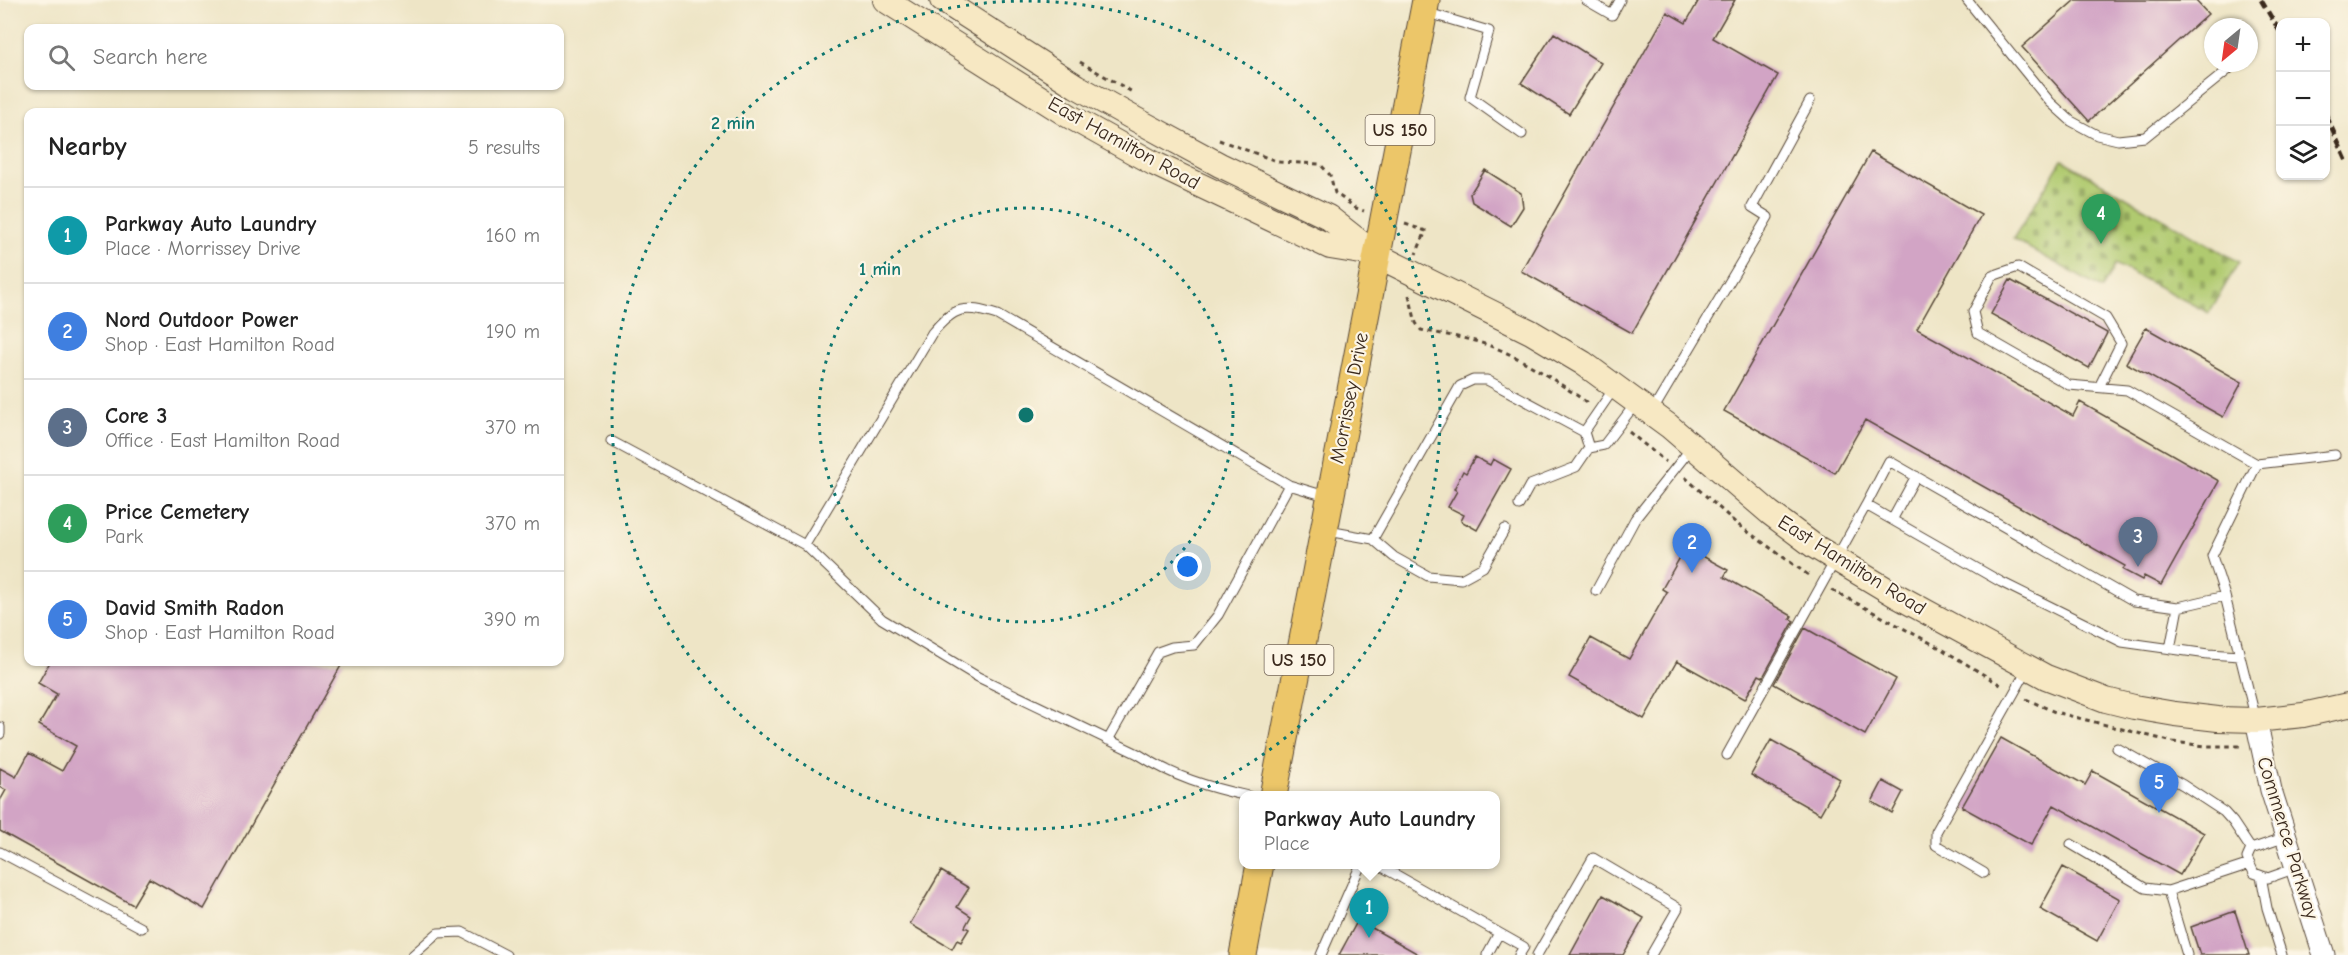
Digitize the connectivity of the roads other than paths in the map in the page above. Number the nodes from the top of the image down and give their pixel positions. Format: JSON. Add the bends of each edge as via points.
{"nodes":[{"id":1,"x":885,"y":0,"type":"edge"},
{"id":2,"x":942,"y":0,"type":"edge"},
{"id":3,"x":1586,"y":0,"type":"edge"},
{"id":4,"x":1620,"y":0,"type":"edge"},
{"id":5,"x":1967,"y":0,"type":"edge"},
{"id":6,"x":1424,"y":6,"type":"edge"},
{"id":7,"x":2225,"y":72,"type":"edge"},
{"id":8,"x":1810,"y":101,"type":"dead end"},
{"id":9,"x":1522,"y":134,"type":"dead end"},
{"id":10,"x":1376,"y":255,"type":"junction"},
{"id":11,"x":1616,"y":385,"type":"junction"},
{"id":12,"x":2099,"y":387,"type":"junction"},
{"id":13,"x":1645,"y":407,"type":"junction"},
{"id":14,"x":1584,"y":432,"type":"junction"},
{"id":15,"x":611,"y":441,"type":"dead end"},
{"id":16,"x":1692,"y":447,"type":"junction"},
{"id":17,"x":1589,"y":448,"type":"junction"},
{"id":18,"x":2335,"y":455,"type":"dead end"},
{"id":19,"x":2257,"y":464,"type":"junction"},
{"id":20,"x":1916,"y":476,"type":"junction"},
{"id":21,"x":1289,"y":485,"type":"junction"},
{"id":22,"x":1330,"y":498,"type":"junction"},
{"id":23,"x":1519,"y":505,"type":"dead end"},
{"id":24,"x":1866,"y":505,"type":"junction"},
{"id":25,"x":1892,"y":520,"type":"junction"},
{"id":26,"x":1505,"y":529,"type":"dead end"},
{"id":27,"x":1324,"y":530,"type":"junction"},
{"id":28,"x":1373,"y":539,"type":"junction"},
{"id":29,"x":805,"y":545,"type":"junction"},
{"id":30,"x":1835,"y":559,"type":"junction"},
{"id":31,"x":1596,"y":591,"type":"dead end"},
{"id":32,"x":2225,"y":596,"type":"junction"},
{"id":33,"x":2178,"y":607,"type":"junction"},
{"id":34,"x":2170,"y":649,"type":"junction"},
{"id":35,"x":2240,"y":656,"type":"junction"},
{"id":36,"x":2028,"y":668,"type":"junction"},
{"id":37,"x":2348,"y":705,"type":"edge"},
{"id":38,"x":2256,"y":720,"type":"junction"},
{"id":39,"x":0,"y":727,"type":"edge"},
{"id":40,"x":0,"y":734,"type":"edge"},
{"id":41,"x":1108,"y":740,"type":"junction"},
{"id":42,"x":2117,"y":748,"type":"dead end"},
{"id":43,"x":1727,"y":755,"type":"dead end"},
{"id":44,"x":1274,"y":791,"type":"edge"},
{"id":45,"x":1239,"y":793,"type":"edge"},
{"id":46,"x":2286,"y":837,"type":"junction"},
{"id":47,"x":2071,"y":844,"type":"dead end"},
{"id":48,"x":2251,"y":849,"type":"junction"},
{"id":49,"x":0,"y":852,"type":"edge"},
{"id":50,"x":2250,"y":864,"type":"junction"},
{"id":51,"x":2296,"y":868,"type":"junction"},
{"id":52,"x":1259,"y":869,"type":"edge"},
{"id":53,"x":1359,"y":869,"type":"edge"},
{"id":54,"x":1386,"y":869,"type":"edge"},
{"id":55,"x":1984,"y":873,"type":"dead end"},
{"id":56,"x":2261,"y":876,"type":"junction"},
{"id":57,"x":2168,"y":891,"type":"junction"},
{"id":58,"x":142,"y":928,"type":"dead end"},
{"id":59,"x":1499,"y":933,"type":"junction"},
{"id":60,"x":1521,"y":951,"type":"edge"},
{"id":61,"x":413,"y":955,"type":"edge"},
{"id":62,"x":506,"y":955,"type":"edge"},
{"id":63,"x":1243,"y":955,"type":"edge"},
{"id":64,"x":1321,"y":955,"type":"edge"},
{"id":65,"x":1487,"y":955,"type":"edge"},
{"id":66,"x":1537,"y":955,"type":"edge"},
{"id":67,"x":1651,"y":955,"type":"edge"},
{"id":68,"x":2187,"y":955,"type":"edge"},
{"id":69,"x":2282,"y":955,"type":"edge"},
{"id":70,"x":2324,"y":955,"type":"edge"}],
"edges":[{"from":1,"to":10,"type":"main road","name":"East Hamilton Road","via":[[1069,116],[1153,163],[1330,247]]},
{"from":2,"to":10,"type":"main road","name":"East Hamilton Road","via":[[1076,86],[1220,165],[1328,217]]},
{"from":3,"to":4,"type":"lane","via":[[1612,15]]},
{"from":5,"to":7,"type":"lane","via":[[2050,102],[2071,121],[2097,135],[2118,140],[2145,136]]},
{"from":6,"to":9,"type":"lane","via":[[1489,31],[1470,97]]},
{"from":6,"to":10,"type":"main road","name":"Morrissey Drive","number":"US 150"},
{"from":8,"to":13,"type":"lane","via":[[1752,207],[1768,217]]},
{"from":10,"to":11,"type":"main road","name":"East Hamilton Road","via":[[1531,332]]},
{"from":10,"to":22,"type":"main road","name":"Morrissey Drive","number":"US 150"},
{"from":11,"to":13,"type":"main road","name":"East Hamilton Road"},
{"from":11,"to":14,"type":"lane"},
{"from":12,"to":12,"type":"lane","via":[[2069,385],[1978,333],[1973,312],[1992,276],[2018,267],[2106,318],[2121,343]]},
{"from":12,"to":19,"type":"lane","via":[[2127,390]]},
{"from":13,"to":16,"type":"main road","name":"East Hamilton Road"},
{"from":13,"to":17,"type":"lane","via":[[1604,445]]},
{"from":14,"to":17,"type":"lane"},
{"from":14,"to":28,"type":"lane","via":[[1487,380],[1473,380],[1460,386]]},
{"from":15,"to":29,"type":"lane"},
{"from":16,"to":30,"type":"main road","name":"East Hamilton Road","via":[[1770,513]]},
{"from":16,"to":31,"type":"lane","via":[[1635,519]]},
{"from":17,"to":23,"type":"lane","via":[[1576,467],[1530,485]]},
{"from":18,"to":19,"type":"lane"},
{"from":19,"to":32,"type":"lane","via":[[2212,556]]},
{"from":20,"to":24,"type":"lane","via":[[1889,461]]},
{"from":20,"to":25,"type":"lane"},
{"from":20,"to":33,"type":"lane","via":[[2134,601]]},
{"from":21,"to":22,"type":"lane"},
{"from":21,"to":29,"type":"lane","via":[[997,315],[971,307],[943,320],[932,333]]},
{"from":21,"to":41,"type":"lane","via":[[1218,615],[1194,645],[1158,652]]},
{"from":22,"to":27,"type":"main road","name":"Morrissey Drive","number":"US 150"},
{"from":24,"to":25,"type":"lane"},
{"from":24,"to":30,"type":"lane"},
{"from":25,"to":34,"type":"lane","via":[[2001,582],[2122,642]]},
{"from":26,"to":28,"type":"lane","via":[[1483,567],[1461,579],[1428,576],[1394,557]]},
{"from":27,"to":28,"type":"lane"},
{"from":27,"to":44,"type":"main road","name":"Morrissey Drive","number":"US 150"},
{"from":29,"to":41,"type":"lane","via":[[882,619],[978,677]]},
{"from":30,"to":36,"type":"main road","name":"East Hamilton Road"},
{"from":30,"to":43,"type":"lane"},
{"from":32,"to":33,"type":"lane"},
{"from":32,"to":35,"type":"lane"},
{"from":33,"to":34,"type":"lane"},
{"from":34,"to":35,"type":"lane"},
{"from":35,"to":38,"type":"lane"},
{"from":36,"to":38,"type":"main road","name":"East Hamilton Road","via":[[2067,686],[2134,707]]},
{"from":36,"to":55,"type":"lane","via":[[1936,832],[1936,845]]},
{"from":37,"to":38,"type":"main road","name":"East Hamilton Road"},
{"from":38,"to":46,"type":"street","name":"Commerce Parkway"},
{"from":39,"to":40,"type":"lane"},
{"from":41,"to":45,"type":"lane","via":[[1205,787]]},
{"from":42,"to":48,"type":"lane","via":[[2224,812]]},
{"from":46,"to":48,"type":"lane"},
{"from":46,"to":51,"type":"street","name":"Commerce Parkway"},
{"from":47,"to":57,"type":"lane","via":[[2145,888]]},
{"from":48,"to":50,"type":"lane","via":[[2247,853]]},
{"from":49,"to":58,"type":"lane"},
{"from":50,"to":56,"type":"lane","via":[[2254,873]]},
{"from":50,"to":57,"type":"lane"},
{"from":51,"to":56,"type":"lane","via":[[2268,879]]},
{"from":51,"to":70,"type":"street","name":"Commerce Parkway"},
{"from":52,"to":63,"type":"main road"},
{"from":53,"to":64,"type":"lane"},
{"from":54,"to":59,"type":"lane"},
{"from":56,"to":69,"type":"lane"},
{"from":57,"to":68,"type":"lane"},
{"from":59,"to":60,"type":"lane"},
{"from":59,"to":65,"type":"lane"},
{"from":60,"to":66,"type":"lane"},
{"from":61,"to":62,"type":"lane","via":[[438,933],[462,932]]},
{"from":66,"to":67,"type":"lane","via":[[1593,858],[1678,908]]}]}
